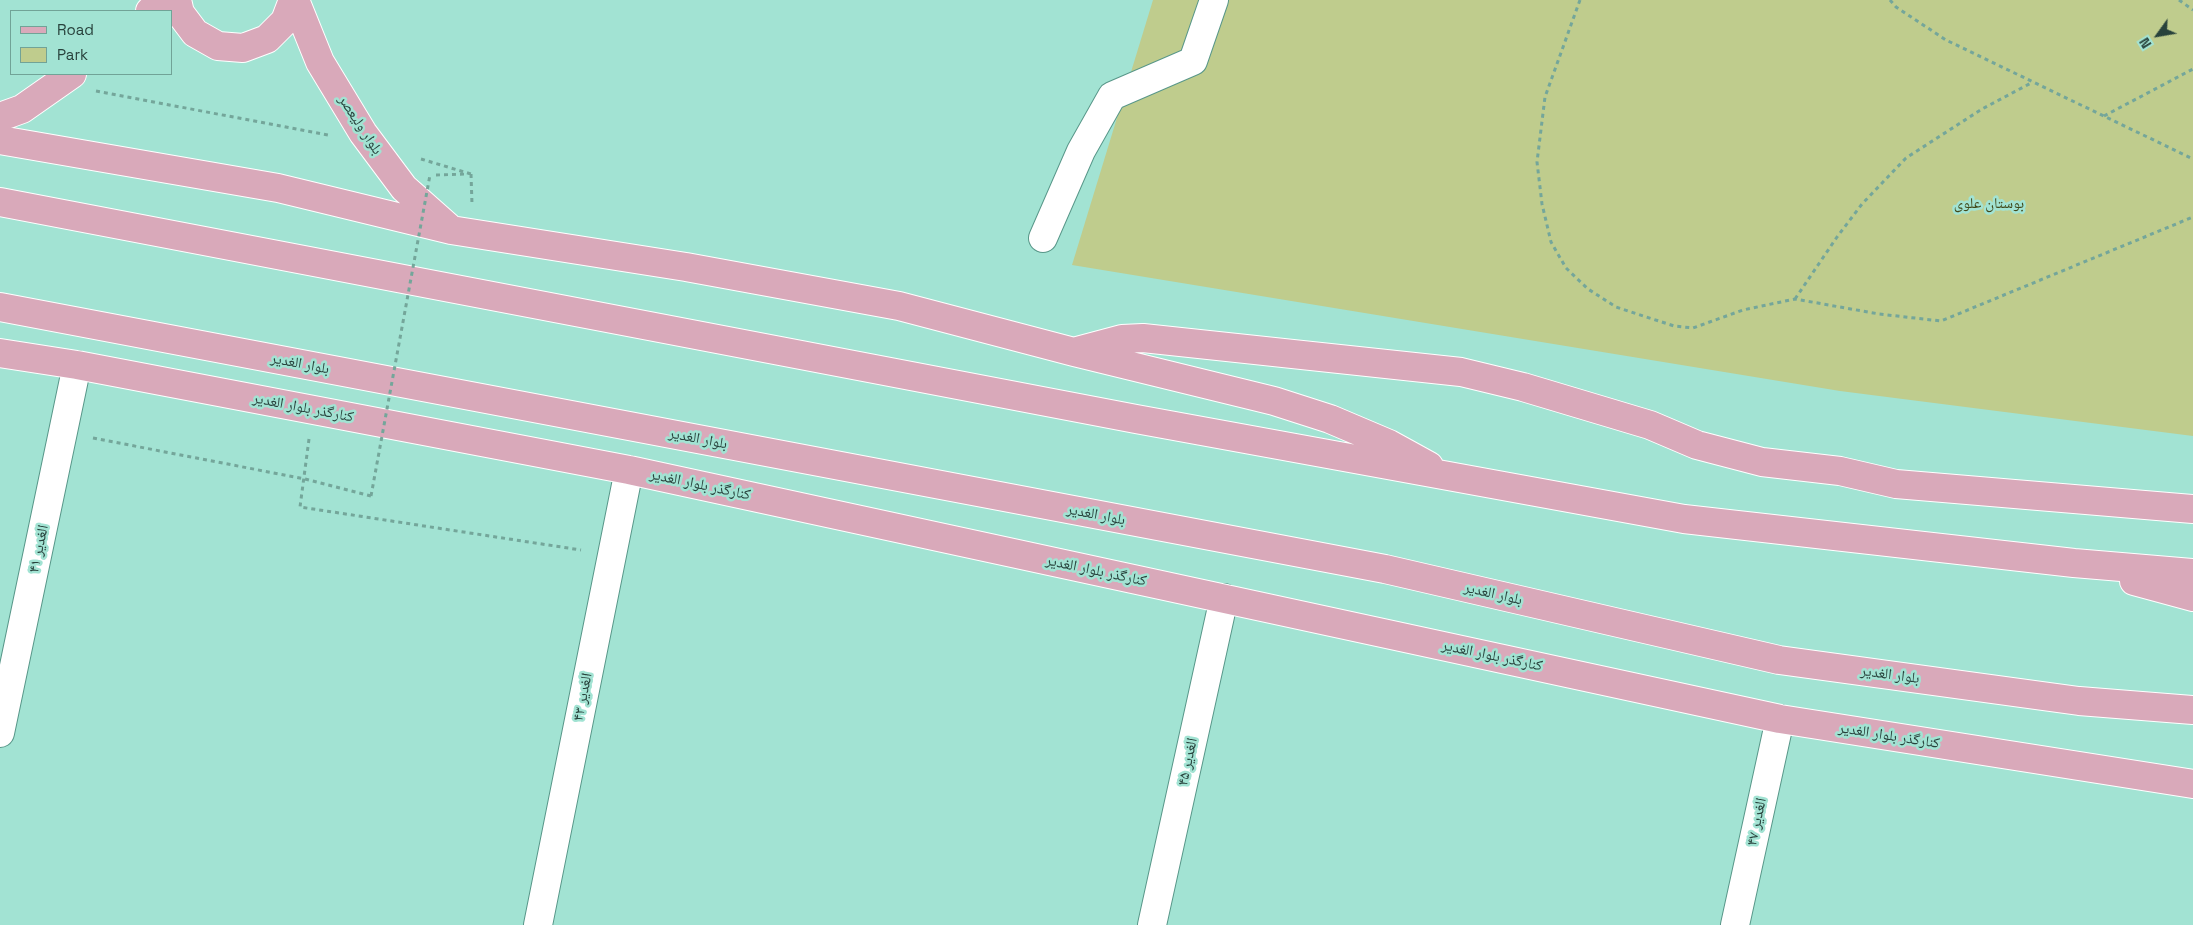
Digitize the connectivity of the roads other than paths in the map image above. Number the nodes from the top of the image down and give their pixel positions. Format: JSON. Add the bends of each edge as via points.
{"nodes":[{"id":1,"x":162,"y":0,"type":"edge"},
{"id":2,"x":177,"y":0,"type":"edge"},
{"id":3,"x":294,"y":0,"type":"edge"},
{"id":4,"x":1214,"y":0,"type":"edge"},
{"id":5,"x":151,"y":10,"type":"edge"},
{"id":6,"x":65,"y":79,"type":"edge"},
{"id":7,"x":0,"y":117,"type":"edge"},
{"id":8,"x":0,"y":140,"type":"edge"},
{"id":9,"x":0,"y":202,"type":"edge"},
{"id":10,"x":452,"y":230,"type":"junction"},
{"id":11,"x":1043,"y":238,"type":"dead end"},
{"id":12,"x":0,"y":307,"type":"edge"},
{"id":13,"x":1074,"y":352,"type":"junction"},
{"id":14,"x":0,"y":353,"type":"edge"},
{"id":15,"x":77,"y":365,"type":"junction"},
{"id":16,"x":629,"y":470,"type":"junction"},
{"id":17,"x":1443,"y":474,"type":"junction"},
{"id":18,"x":2193,"y":509,"type":"edge"},
{"id":19,"x":2074,"y":563,"type":"junction"},
{"id":20,"x":2193,"y":573,"type":"edge"},
{"id":21,"x":2193,"y":597,"type":"edge"},
{"id":22,"x":1224,"y":598,"type":"junction"},
{"id":23,"x":2193,"y":710,"type":"edge"},
{"id":24,"x":1780,"y":719,"type":"junction"},
{"id":25,"x":0,"y":733,"type":"edge"},
{"id":26,"x":2193,"y":784,"type":"edge"},
{"id":27,"x":538,"y":925,"type":"edge"},
{"id":28,"x":1152,"y":925,"type":"edge"},
{"id":29,"x":1735,"y":925,"type":"edge"}],
"edges":[{"from":1,"to":5,"type":"main road"},
{"from":2,"to":3,"type":"main road","via":[[180,13],[195,33],[218,46],[243,48],[267,39],[285,21]]},
{"from":3,"to":10,"type":"main road","name":"بلوار ولیعصر","via":[[320,62],[371,143],[404,188]]},
{"from":4,"to":11,"type":"street","via":[[1193,61],[1112,96],[1081,151]]},
{"from":6,"to":7,"type":"main road","via":[[22,109]]},
{"from":8,"to":10,"type":"main road","via":[[278,188]]},
{"from":9,"to":17,"type":"main road"},
{"from":10,"to":13,"type":"main road","via":[[657,262],[898,306]]},
{"from":12,"to":23,"type":"main road","name":"بلوار الغدیر","via":[[1385,570],[1779,660],[2079,701]]},
{"from":13,"to":17,"type":"main road","via":[[1274,400],[1389,444]]},
{"from":13,"to":18,"type":"main road","via":[[1122,339],[1143,338],[1460,372],[1650,425],[1697,445],[1762,462],[1840,471],[1905,485]]},
{"from":14,"to":15,"type":"main road","name":"کنارگذر بلوار الغدیر"},
{"from":15,"to":16,"type":"main road","name":"کنارگذر بلوار الغدیر"},
{"from":15,"to":25,"type":"street","name":"الغدیر ۴۱"},
{"from":16,"to":22,"type":"main road","name":"کنارگذر بلوار الغدیر"},
{"from":16,"to":27,"type":"street","name":"الغدیر ۴۳"},
{"from":17,"to":19,"type":"main road","via":[[1684,519]]},
{"from":19,"to":20,"type":"main road"},
{"from":19,"to":21,"type":"main road"},
{"from":22,"to":24,"type":"main road","name":"کنارگذر بلوار الغدیر"},
{"from":22,"to":28,"type":"street","name":"الغدیر ۴۵"},
{"from":24,"to":26,"type":"main road","name":"کنارگذر بلوار الغدیر"},
{"from":24,"to":29,"type":"street","name":"الغدیر ۴۷"}]}
